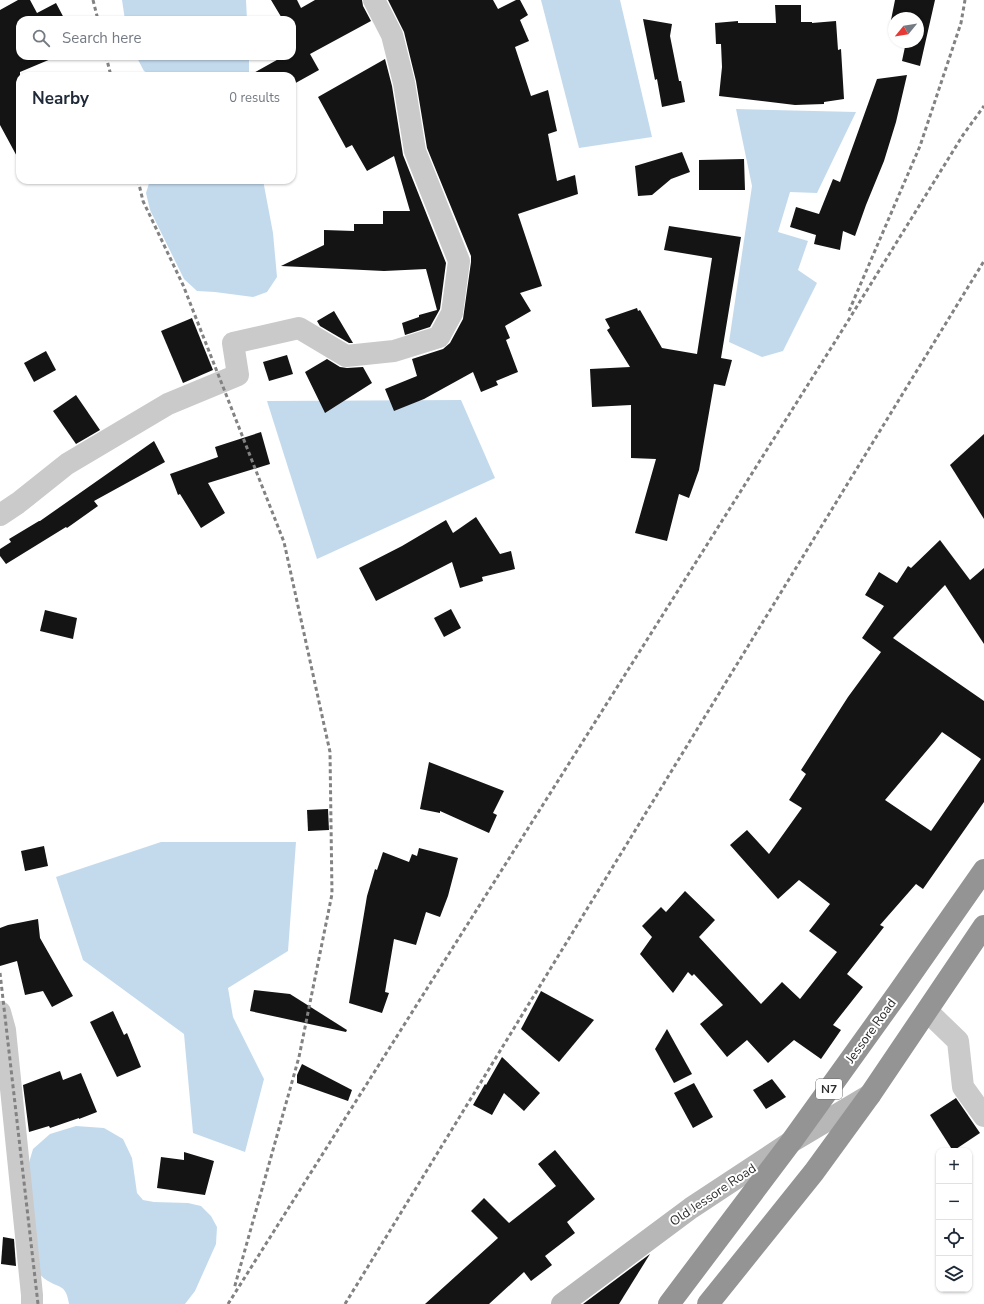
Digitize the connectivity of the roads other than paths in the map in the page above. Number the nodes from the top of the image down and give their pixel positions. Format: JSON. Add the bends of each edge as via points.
{"nodes":[{"id":1,"x":374,"y":0,"type":"edge"},
{"id":2,"x":0,"y":515,"type":"edge"},
{"id":3,"x":984,"y":870,"type":"edge"},
{"id":4,"x":984,"y":926,"type":"edge"},
{"id":5,"x":0,"y":1012,"type":"edge"},
{"id":6,"x":927,"y":1012,"type":"junction"},
{"id":7,"x":870,"y":1095,"type":"junction"},
{"id":8,"x":984,"y":1116,"type":"edge"},
{"id":9,"x":791,"y":1142,"type":"junction"},
{"id":10,"x":712,"y":1302,"type":"edge"},
{"id":11,"x":32,"y":1304,"type":"edge"},
{"id":12,"x":562,"y":1304,"type":"edge"},
{"id":13,"x":669,"y":1304,"type":"edge"}],
"edges":[{"from":1,"to":2,"type":"street","via":[[392,35],[404,83],[414,151],[459,261],[452,313],[439,337],[394,351],[346,356],[299,328],[233,343],[238,375],[168,404],[67,464]]},
{"from":3,"to":9,"type":"highway","name":"Jessore Road","number":"N7"},
{"from":4,"to":6,"type":"highway"},
{"from":5,"to":11,"type":"street","via":[[5,1030]]},
{"from":6,"to":7,"type":"highway"},
{"from":6,"to":8,"type":"street","via":[[958,1041],[963,1087]]},
{"from":7,"to":9,"type":"main road","name":"Old Jessore Road"},
{"from":7,"to":10,"type":"highway","via":[[814,1172]]},
{"from":9,"to":12,"type":"main road","name":"Old Jessore Road","via":[[691,1208]]},
{"from":9,"to":13,"type":"highway","name":"Jessore Road","number":"N7"}]}
